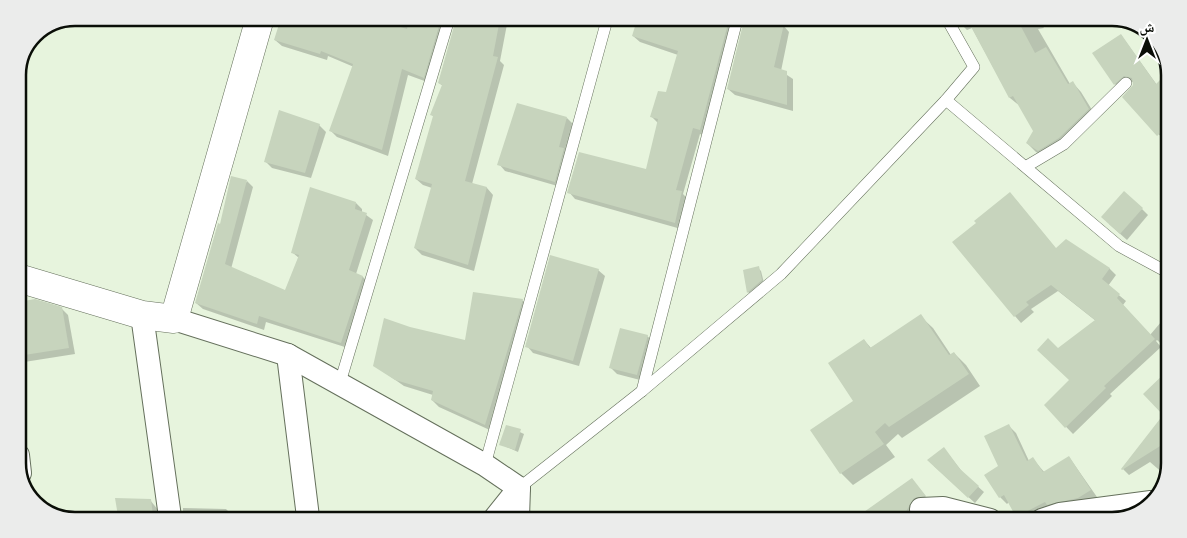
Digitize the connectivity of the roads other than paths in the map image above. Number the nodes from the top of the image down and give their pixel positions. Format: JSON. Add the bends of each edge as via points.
{"nodes":[{"id":1,"x":258,"y":26,"type":"edge"},
{"id":2,"x":447,"y":26,"type":"edge"},
{"id":3,"x":605,"y":26,"type":"edge"},
{"id":4,"x":735,"y":26,"type":"edge"},
{"id":5,"x":951,"y":26,"type":"edge"},
{"id":6,"x":1126,"y":83,"type":"dead end"},
{"id":7,"x":946,"y":100,"type":"junction"},
{"id":8,"x":1027,"y":166,"type":"junction"},
{"id":9,"x":1161,"y":269,"type":"edge"},
{"id":10,"x":26,"y":280,"type":"edge"},
{"id":11,"x":142,"y":315,"type":"junction"},
{"id":12,"x":174,"y":319,"type":"junction"},
{"id":13,"x":288,"y":355,"type":"junction"},
{"id":14,"x":340,"y":386,"type":"junction"},
{"id":15,"x":642,"y":390,"type":"junction"},
{"id":16,"x":485,"y":464,"type":"junction"},
{"id":17,"x":520,"y":488,"type":"junction"},
{"id":18,"x":1137,"y":505,"type":"edge"},
{"id":19,"x":169,"y":512,"type":"edge"},
{"id":20,"x":307,"y":512,"type":"edge"},
{"id":21,"x":500,"y":512,"type":"edge"},
{"id":22,"x":518,"y":512,"type":"edge"},
{"id":23,"x":924,"y":512,"type":"edge"},
{"id":24,"x":959,"y":512,"type":"edge"},
{"id":25,"x":1092,"y":512,"type":"edge"}],
"edges":[{"from":1,"to":12,"type":"street"},
{"from":2,"to":14,"type":"lane"},
{"from":3,"to":16,"type":"lane"},
{"from":4,"to":15,"type":"lane"},
{"from":5,"to":7,"type":"lane","via":[[974,67]]},
{"from":6,"to":8,"type":"lane","via":[[1064,144]]},
{"from":7,"to":8,"type":"lane"},
{"from":7,"to":15,"type":"lane","via":[[781,274]]},
{"from":8,"to":9,"type":"lane","via":[[1119,246]]},
{"from":10,"to":11,"type":"street"},
{"from":11,"to":12,"type":"street"},
{"from":11,"to":19,"type":"street"},
{"from":12,"to":13,"type":"street"},
{"from":13,"to":14,"type":"street"},
{"from":13,"to":20,"type":"street"},
{"from":14,"to":16,"type":"street"},
{"from":15,"to":17,"type":"lane"},
{"from":16,"to":17,"type":"street"},
{"from":17,"to":21,"type":"street"},
{"from":17,"to":22,"type":"street"},
{"from":18,"to":25,"type":"street"},
{"from":23,"to":24,"type":"street","via":[[943,508]]}]}
